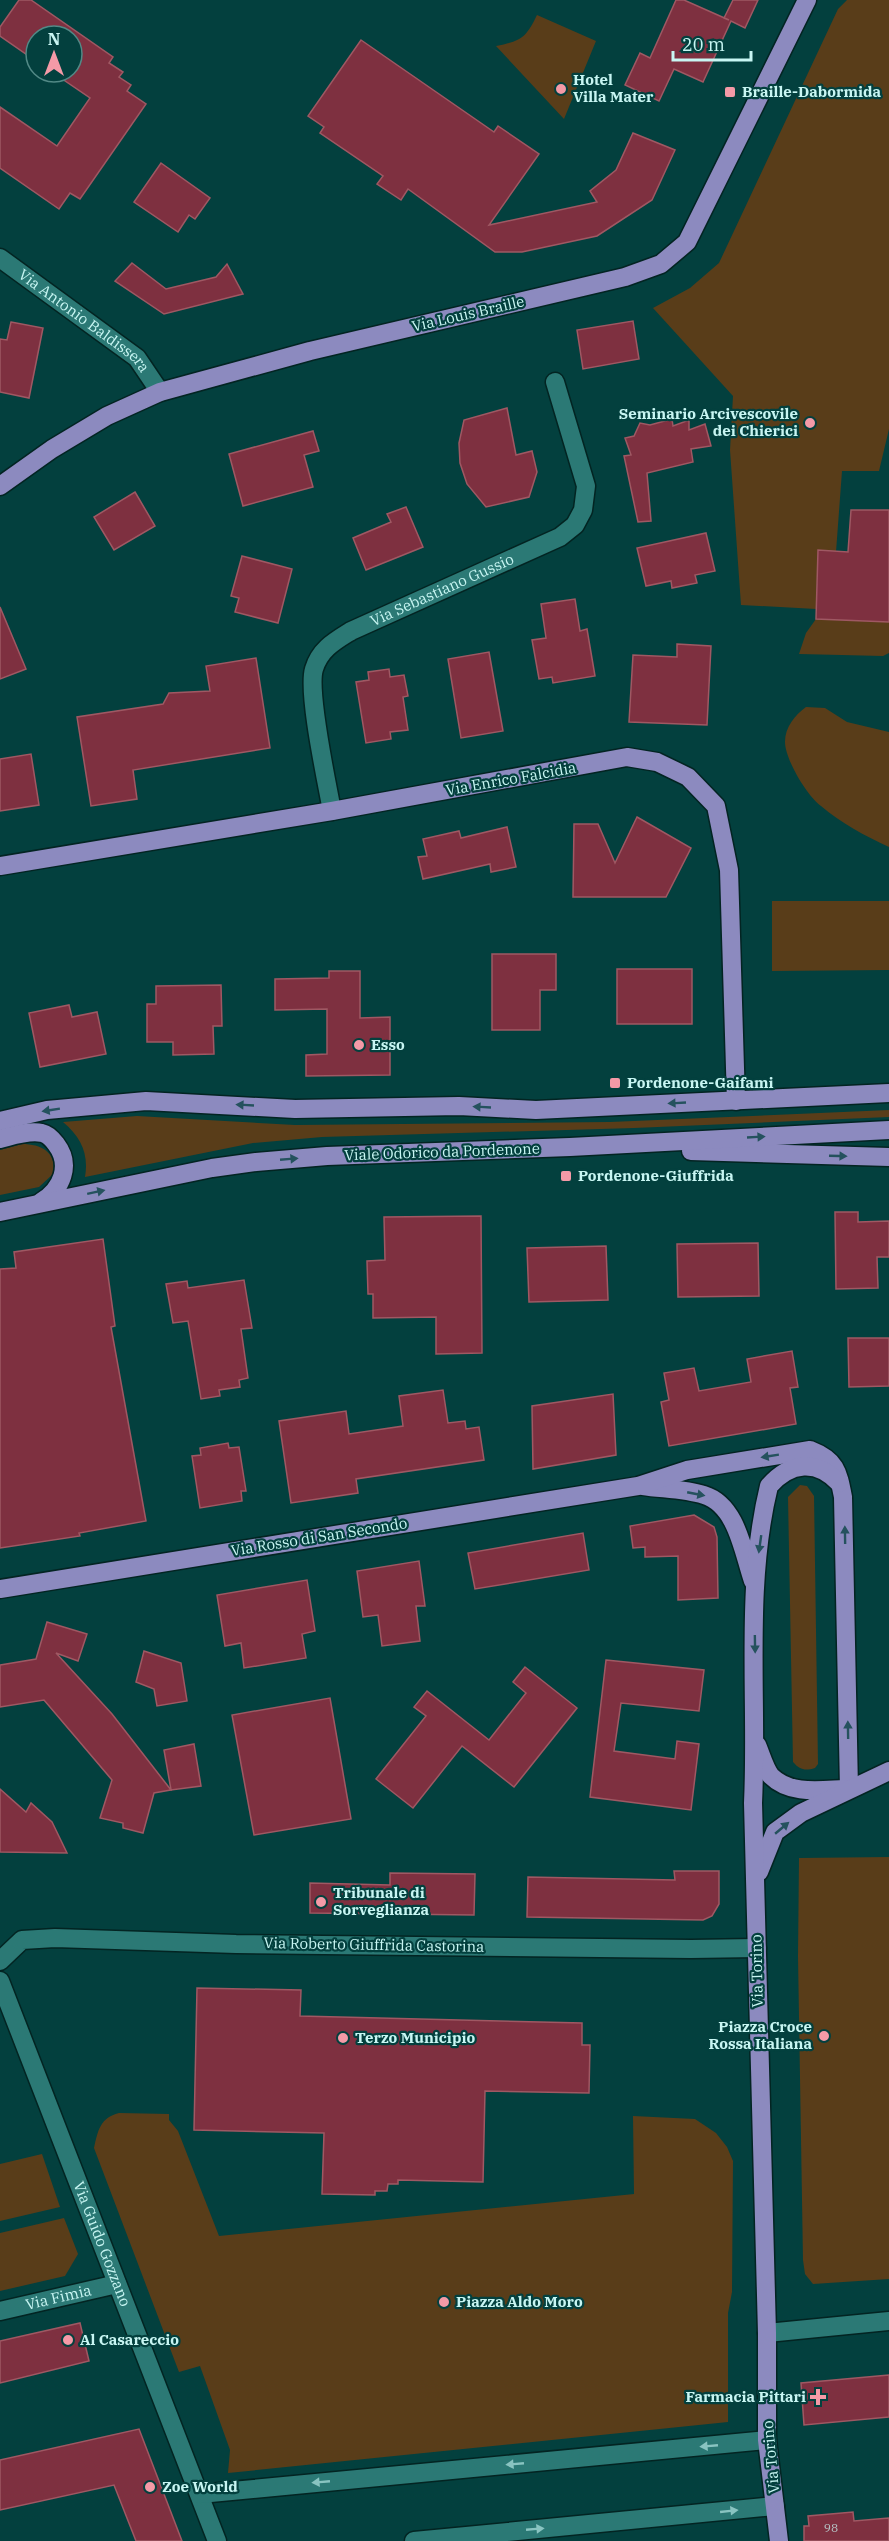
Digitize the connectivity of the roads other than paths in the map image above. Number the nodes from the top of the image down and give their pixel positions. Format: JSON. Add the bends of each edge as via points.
{"nodes":[{"id":1,"x":807,"y":0,"type":"edge"},
{"id":2,"x":0,"y":258,"type":"edge"},
{"id":3,"x":555,"y":382,"type":"dead end"},
{"id":4,"x":160,"y":392,"type":"junction"},
{"id":5,"x":0,"y":486,"type":"edge"},
{"id":6,"x":332,"y":811,"type":"junction"},
{"id":7,"x":0,"y":866,"type":"edge"},
{"id":8,"x":889,"y":1092,"type":"edge"},
{"id":9,"x":735,"y":1101,"type":"junction"},
{"id":10,"x":0,"y":1121,"type":"edge"},
{"id":11,"x":889,"y":1130,"type":"edge"},
{"id":12,"x":0,"y":1139,"type":"edge"},
{"id":13,"x":570,"y":1147,"type":"junction"},
{"id":14,"x":889,"y":1157,"type":"edge"},
{"id":15,"x":39,"y":1203,"type":"junction"},
{"id":16,"x":0,"y":1212,"type":"edge"},
{"id":17,"x":840,"y":1485,"type":"junction"},
{"id":18,"x":638,"y":1486,"type":"junction"},
{"id":19,"x":754,"y":1585,"type":"junction"},
{"id":20,"x":0,"y":1589,"type":"edge"},
{"id":21,"x":756,"y":1743,"type":"junction"},
{"id":22,"x":889,"y":1771,"type":"edge"},
{"id":23,"x":849,"y":1789,"type":"junction"},
{"id":24,"x":756,"y":1880,"type":"junction"},
{"id":25,"x":757,"y":1948,"type":"junction"},
{"id":26,"x":0,"y":1961,"type":"edge"},
{"id":27,"x":1,"y":1986,"type":"edge"},
{"id":28,"x":117,"y":2284,"type":"junction"},
{"id":29,"x":0,"y":2311,"type":"edge"},
{"id":30,"x":889,"y":2322,"type":"edge"},
{"id":31,"x":767,"y":2333,"type":"junction"},
{"id":32,"x":767,"y":2440,"type":"junction"},
{"id":33,"x":200,"y":2494,"type":"junction"},
{"id":34,"x":775,"y":2506,"type":"junction"},
{"id":35,"x":217,"y":2541,"type":"edge"},
{"id":36,"x":414,"y":2541,"type":"edge"},
{"id":37,"x":779,"y":2541,"type":"edge"}],
"edges":[{"from":1,"to":4,"type":"main road","name":"Via Louis Braille","via":[[687,242],[661,264],[625,277],[310,351]]},
{"from":2,"to":4,"type":"street","name":"Via Antonio Baldissera","via":[[137,358]]},
{"from":3,"to":6,"type":"street","name":"Via Sebastiano Gussio","via":[[586,486],[583,510],[575,525],[560,537],[351,631],[326,647],[314,670],[312,691]]},
{"from":4,"to":5,"type":"main road","name":"Via Louis Braille","via":[[107,416]]},
{"from":6,"to":7,"type":"main road","name":"Via Enrico Falcidia"},
{"from":6,"to":9,"type":"main road","name":"Via Enrico Falcidia","via":[[627,757],[657,762],[688,777],[716,806],[729,870]]},
{"from":8,"to":9,"type":"main road"},
{"from":9,"to":10,"type":"main road","one_way":true,"via":[[536,1110],[459,1106],[295,1109],[146,1101],[57,1109]]},
{"from":13,"to":11,"type":"main road","name":"Viale Odorico da Pordenone","one_way":true},
{"from":12,"to":15,"type":"main road","via":[[43,1133],[63,1154],[61,1180],[51,1196]]},
{"from":13,"to":14,"type":"main road","one_way":true},
{"from":15,"to":13,"type":"main road","name":"Viale Odorico da Pordenone","one_way":true,"via":[[256,1162]]},
{"from":15,"to":16,"type":"main road","name":"Viale Odorico da Pordenone"},
{"from":17,"to":18,"type":"main road","one_way":true,"via":[[827,1457],[810,1450],[687,1470]]},
{"from":17,"to":19,"type":"main road","name":"Via Torino","one_way":true,"via":[[829,1472],[806,1466],[793,1468],[769,1486]]},
{"from":23,"to":17,"type":"main road","one_way":true,"via":[[844,1516]]},
{"from":18,"to":19,"type":"main road","one_way":true,"via":[[704,1495],[720,1503],[731,1517]]},
{"from":18,"to":20,"type":"main road","name":"Via Rosso di San Secondo"},
{"from":19,"to":21,"type":"main road","name":"Via Torino","one_way":true},
{"from":21,"to":23,"type":"main road","via":[[770,1775],[786,1786],[803,1790]]},
{"from":21,"to":24,"type":"main road","name":"Via Torino"},
{"from":22,"to":23,"type":"main road"},
{"from":24,"to":23,"type":"main road","one_way":true,"via":[[775,1832]]},
{"from":24,"to":25,"type":"main road","name":"Via Torino"},
{"from":25,"to":26,"type":"street","name":"Via Roberto Giuffrida Castorina","via":[[55,1938],[22,1940]]},
{"from":25,"to":31,"type":"main road","name":"Via Torino"},
{"from":27,"to":28,"type":"street","name":"Via Guido Gozzano"},
{"from":28,"to":29,"type":"street","name":"Via Fimia"},
{"from":28,"to":33,"type":"street","name":"Via Guido Gozzano"},
{"from":30,"to":31,"type":"street"},
{"from":31,"to":32,"type":"main road","name":"Via Torino"},
{"from":32,"to":33,"type":"street","one_way":true},
{"from":32,"to":34,"type":"main road","name":"Via Torino"},
{"from":33,"to":35,"type":"street","name":"Via Guido Gozzano"},
{"from":36,"to":34,"type":"street","one_way":true},
{"from":34,"to":37,"type":"main road","name":"Via Torino"}]}
